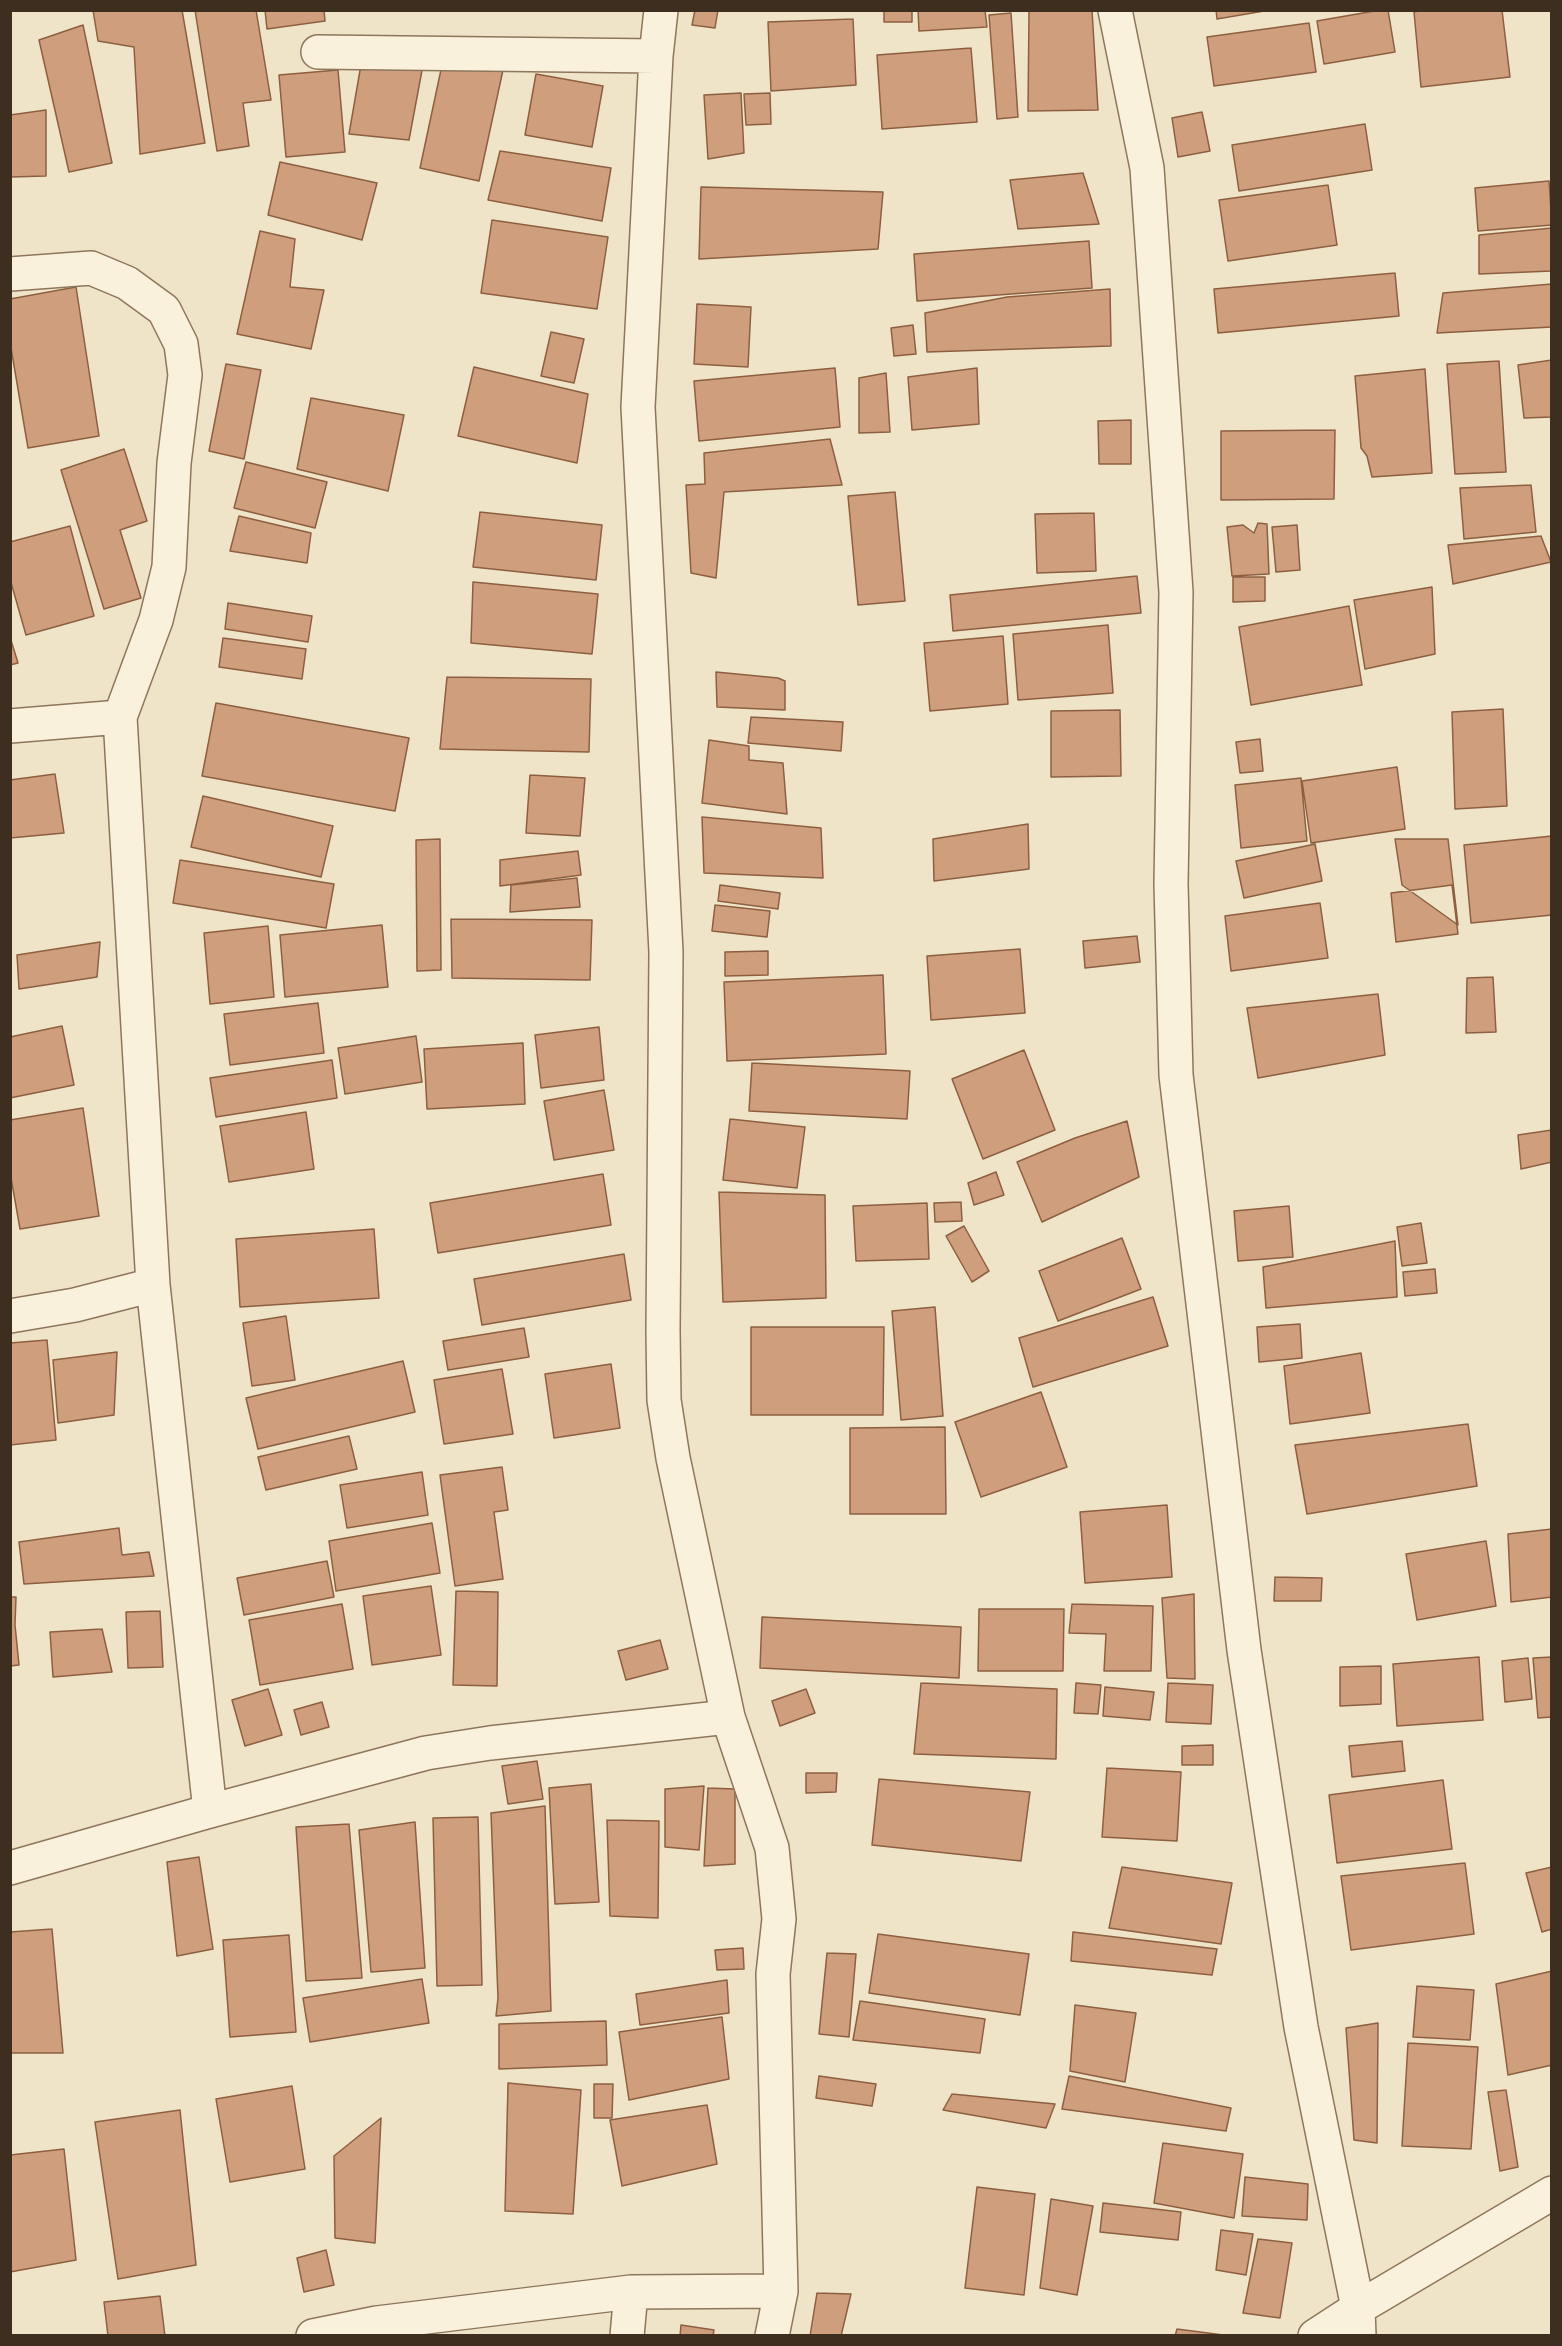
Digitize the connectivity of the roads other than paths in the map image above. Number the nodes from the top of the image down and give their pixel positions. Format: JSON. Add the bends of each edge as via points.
{"nodes":[{"id":1,"x":662,"y":10,"type":"edge"},
{"id":2,"x":1115,"y":10,"type":"edge"},
{"id":3,"x":318,"y":52,"type":"dead end"},
{"id":4,"x":656,"y":56,"type":"junction"},
{"id":5,"x":10,"y":274,"type":"edge"},
{"id":6,"x":120,"y":717,"type":"junction"},
{"id":7,"x":10,"y":726,"type":"edge"},
{"id":8,"x":153,"y":1285,"type":"junction"},
{"id":9,"x":10,"y":1316,"type":"edge"},
{"id":10,"x":728,"y":1718,"type":"junction"},
{"id":11,"x":210,"y":1811,"type":"junction"},
{"id":12,"x":10,"y":1868,"type":"edge"},
{"id":13,"x":1551,"y":2193,"type":"edge"},
{"id":14,"x":781,"y":2290,"type":"junction"},
{"id":15,"x":631,"y":2292,"type":"junction"},
{"id":16,"x":1359,"y":2322,"type":"edge"},
{"id":17,"x":313,"y":2336,"type":"edge"},
{"id":18,"x":627,"y":2336,"type":"edge"},
{"id":19,"x":772,"y":2336,"type":"edge"},
{"id":20,"x":1316,"y":2336,"type":"edge"}],
"edges":[{"from":1,"to":4,"type":"street"},
{"from":2,"to":16,"type":"street","via":[[1147,168],[1176,592],[1171,884],[1176,1075],[1244,1650],[1301,2027]]},
{"from":3,"to":4,"type":"street"},
{"from":4,"to":10,"type":"street","via":[[638,407],[666,952],[664,1400]]},
{"from":5,"to":6,"type":"street","via":[[91,268],[127,283],[164,310],[182,344],[185,375],[174,463],[169,567],[156,620]]},
{"from":6,"to":7,"type":"street"},
{"from":6,"to":8,"type":"street"},
{"from":8,"to":9,"type":"street","via":[[75,1305]]},
{"from":8,"to":11,"type":"street"},
{"from":10,"to":11,"type":"street","via":[[426,1753]]},
{"from":10,"to":14,"type":"street","via":[[772,1848],[779,1919],[774,1974]]},
{"from":11,"to":12,"type":"street"},
{"from":13,"to":16,"type":"street"},
{"from":14,"to":15,"type":"street"},
{"from":14,"to":19,"type":"street"},
{"from":15,"to":17,"type":"street","via":[[377,2323]]},
{"from":15,"to":18,"type":"street"},
{"from":16,"to":20,"type":"street"}]}
